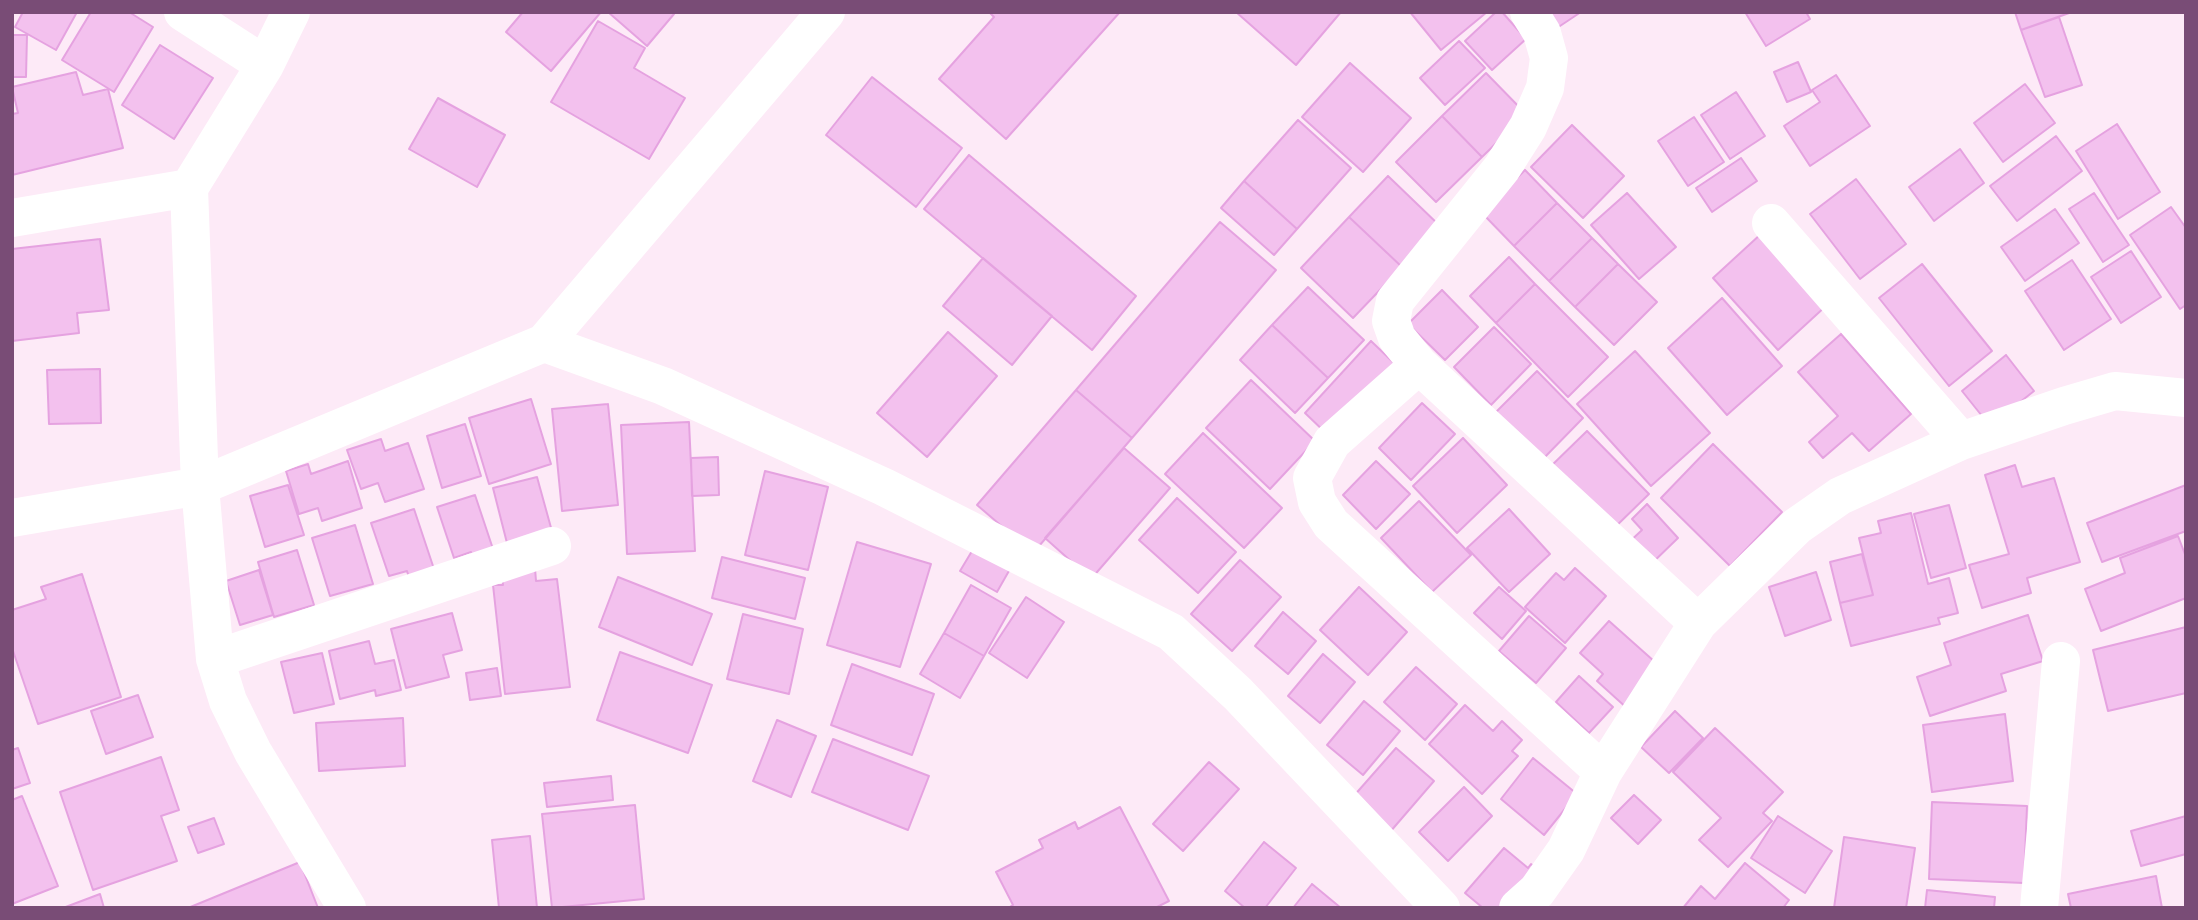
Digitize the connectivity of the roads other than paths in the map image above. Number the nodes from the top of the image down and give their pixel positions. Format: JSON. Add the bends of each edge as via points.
{"nodes":[{"id":1,"x":183,"y":12,"type":"edge"},
{"id":2,"x":291,"y":12,"type":"edge"},
{"id":3,"x":826,"y":12,"type":"edge"},
{"id":4,"x":1529,"y":12,"type":"edge"},
{"id":5,"x":265,"y":65,"type":"junction"},
{"id":6,"x":189,"y":188,"type":"junction"},
{"id":7,"x":12,"y":218,"type":"edge"},
{"id":8,"x":1771,"y":223,"type":"dead end"},
{"id":9,"x":544,"y":343,"type":"junction"},
{"id":10,"x":1419,"y":365,"type":"junction"},
{"id":11,"x":2186,"y":398,"type":"edge"},
{"id":12,"x":1961,"y":440,"type":"junction"},
{"id":13,"x":200,"y":486,"type":"junction"},
{"id":14,"x":12,"y":518,"type":"edge"},
{"id":15,"x":552,"y":546,"type":"dead end"},
{"id":16,"x":1698,"y":623,"type":"junction"},
{"id":17,"x":215,"y":659,"type":"junction"},
{"id":18,"x":2061,"y":661,"type":"dead end"},
{"id":19,"x":1603,"y":772,"type":"junction"},
{"id":20,"x":347,"y":908,"type":"edge"},
{"id":21,"x":1441,"y":908,"type":"edge"},
{"id":22,"x":1518,"y":908,"type":"edge"},
{"id":23,"x":2039,"y":908,"type":"edge"}],
"edges":[{"from":1,"to":5,"type":"street"},
{"from":2,"to":5,"type":"street"},
{"from":3,"to":9,"type":"street"},
{"from":4,"to":10,"type":"street","via":[[1542,33],[1549,58],[1545,88],[1528,127],[1502,168],[1395,301],[1391,321],[1396,338]]},
{"from":5,"to":6,"type":"street"},
{"from":6,"to":7,"type":"street"},
{"from":6,"to":13,"type":"street"},
{"from":8,"to":12,"type":"street"},
{"from":9,"to":13,"type":"street"},
{"from":9,"to":21,"type":"street","via":[[663,386],[884,487],[1171,632],[1238,694]]},
{"from":10,"to":16,"type":"street"},
{"from":10,"to":19,"type":"street","via":[[1332,442],[1312,478],[1317,502],[1331,524],[1371,563]]},
{"from":11,"to":12,"type":"street","via":[[2115,391]]},
{"from":12,"to":16,"type":"street","via":[[1840,496],[1797,526]]},
{"from":13,"to":14,"type":"street"},
{"from":13,"to":17,"type":"street"},
{"from":15,"to":17,"type":"street"},
{"from":16,"to":19,"type":"street"},
{"from":17,"to":20,"type":"street","via":[[228,701],[253,752]]},
{"from":18,"to":23,"type":"street"},
{"from":19,"to":22,"type":"street","via":[[1566,850],[1537,891]]}]}
